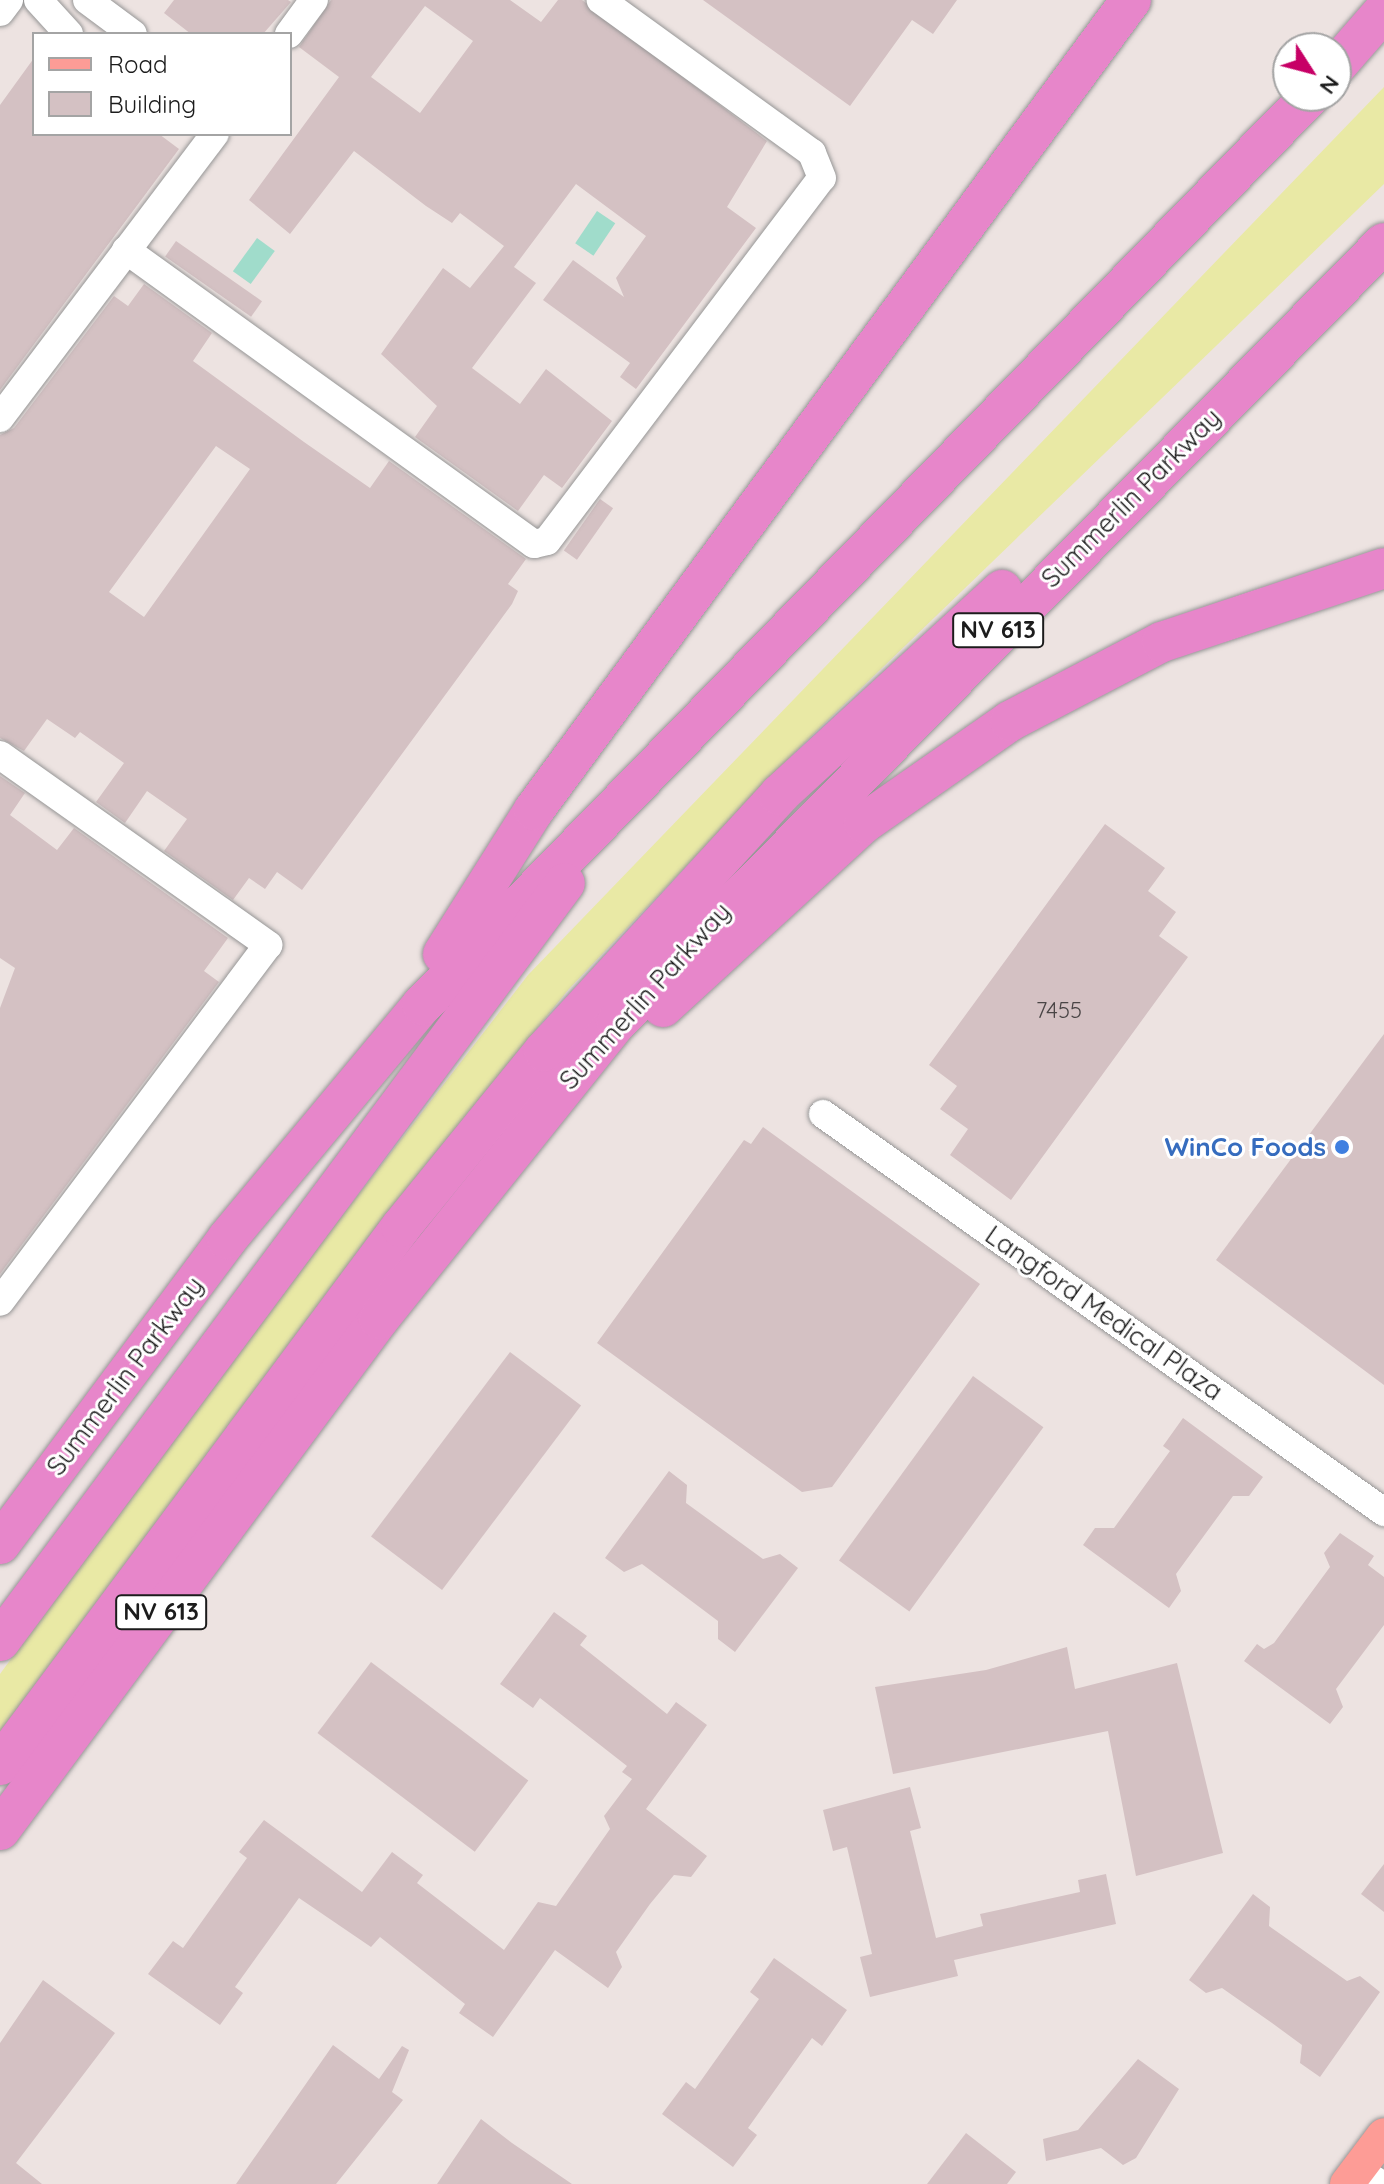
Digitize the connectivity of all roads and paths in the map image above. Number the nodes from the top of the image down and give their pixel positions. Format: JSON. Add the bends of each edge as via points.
{"nodes":[{"id":1,"x":9,"y":0,"type":"edge"},
{"id":2,"x":38,"y":0,"type":"edge"},
{"id":3,"x":87,"y":0,"type":"edge"},
{"id":4,"x":314,"y":0,"type":"edge"},
{"id":5,"x":601,"y":0,"type":"edge"},
{"id":6,"x":1131,"y":0,"type":"edge"},
{"id":7,"x":1384,"y":11,"type":"edge"},
{"id":8,"x":0,"y":12,"type":"edge"},
{"id":9,"x":67,"y":32,"type":"edge"},
{"id":10,"x":130,"y":32,"type":"edge"},
{"id":11,"x":290,"y":32,"type":"edge"},
{"id":12,"x":1352,"y":48,"type":"edge"},
{"id":13,"x":1294,"y":112,"type":"edge"},
{"id":14,"x":211,"y":136,"type":"edge"},
{"id":15,"x":1384,"y":243,"type":"edge"},
{"id":16,"x":126,"y":250,"type":"junction"},
{"id":17,"x":0,"y":418,"type":"edge"},
{"id":18,"x":1384,"y":568,"type":"edge"},
{"id":19,"x":675,"y":741,"type":"junction"},
{"id":20,"x":0,"y":755,"type":"edge"},
{"id":21,"x":385,"y":1047,"type":"junction"},
{"id":22,"x":823,"y":1114,"type":"dead end"},
{"id":23,"x":518,"y":1142,"type":"junction"},
{"id":24,"x":0,"y":1302,"type":"edge"},
{"id":25,"x":1384,"y":1512,"type":"edge"},
{"id":26,"x":0,"y":1544,"type":"edge"},
{"id":27,"x":0,"y":1641,"type":"edge"},
{"id":28,"x":0,"y":1765,"type":"edge"},
{"id":29,"x":0,"y":1830,"type":"edge"},
{"id":30,"x":1384,"y":2135,"type":"edge"},
{"id":31,"x":1362,"y":2179,"type":"edge"}],
"edges":[{"from":1,"to":8,"type":"street"},
{"from":2,"to":9,"type":"street"},
{"from":3,"to":10,"type":"street"},
{"from":4,"to":11,"type":"street"},
{"from":5,"to":16,"type":"street","via":[[812,153],[822,178],[547,541],[534,544]]},
{"from":6,"to":21,"type":"highway","via":[[534,810]]},
{"from":7,"to":12,"type":"highway"},
{"from":13,"to":19,"type":"highway","name":"Summerlin Parkway"},
{"from":14,"to":16,"type":"street"},
{"from":15,"to":23,"type":"highway","name":"Summerlin Parkway","number":"NV 613","via":[[745,885]]},
{"from":15,"to":28,"type":"highway","via":[[816,759],[645,936],[401,1227]]},
{"from":16,"to":17,"type":"street"},
{"from":18,"to":23,"type":"highway","via":[[1162,642],[974,743],[839,844]]},
{"from":19,"to":21,"type":"highway","name":"Summerlin Parkway"},
{"from":19,"to":27,"type":"highway","via":[[354,1157]]},
{"from":20,"to":24,"type":"street","via":[[268,945]]},
{"from":21,"to":26,"type":"highway","name":"Summerlin Parkway","via":[[227,1239]]},
{"from":22,"to":25,"type":"street","name":"Langford Medical Plaza"},
{"from":23,"to":29,"type":"highway","name":"Summerlin Parkway","number":"NV 613"},
{"from":30,"to":31,"type":"main road"}]}
